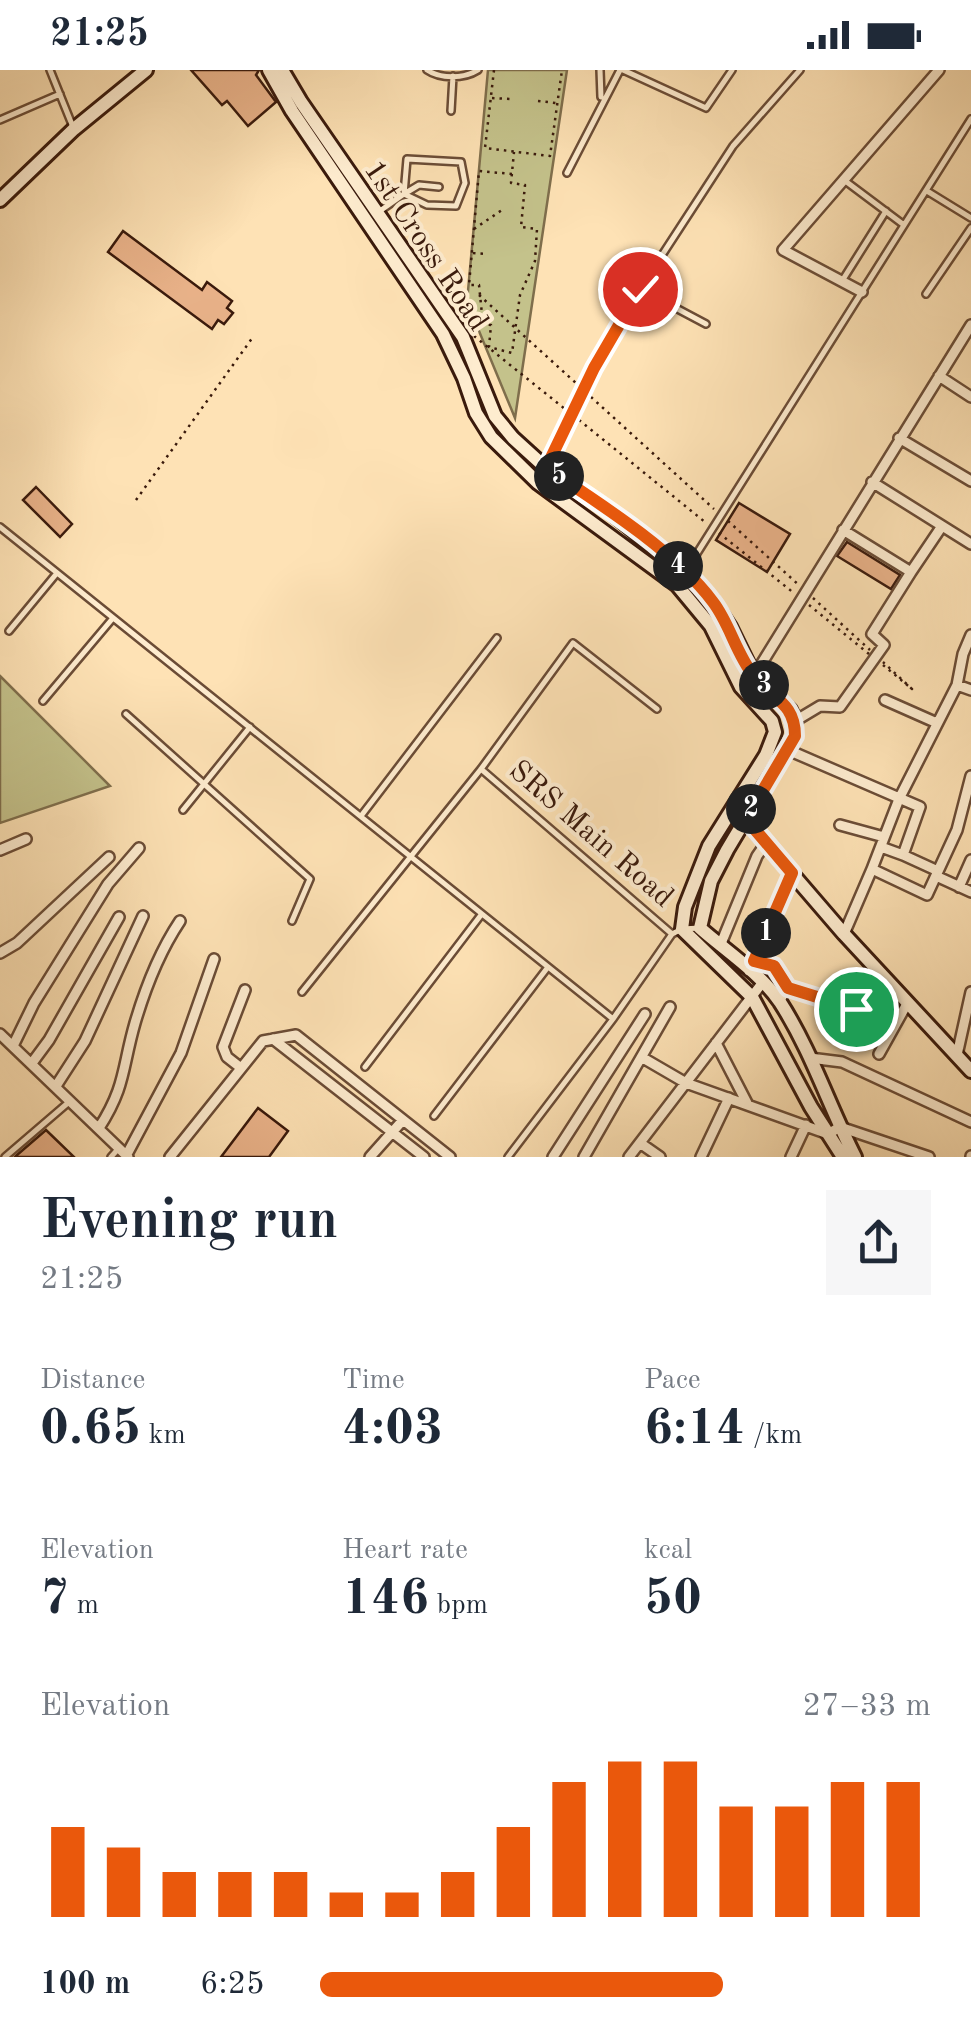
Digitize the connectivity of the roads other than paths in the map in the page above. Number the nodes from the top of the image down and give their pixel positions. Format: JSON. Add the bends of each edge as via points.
{"nodes":[{"id":1,"x":50,"y":70,"type":"edge"},
{"id":2,"x":146,"y":70,"type":"edge"},
{"id":3,"x":269,"y":70,"type":"edge"},
{"id":4,"x":282,"y":70,"type":"edge"},
{"id":5,"x":427,"y":70,"type":"edge"},
{"id":6,"x":478,"y":70,"type":"edge"},
{"id":7,"x":600,"y":70,"type":"edge"},
{"id":8,"x":622,"y":70,"type":"edge"},
{"id":9,"x":732,"y":70,"type":"edge"},
{"id":10,"x":800,"y":70,"type":"edge"},
{"id":11,"x":939,"y":70,"type":"edge"},
{"id":12,"x":453,"y":76,"type":"junction"},
{"id":13,"x":60,"y":94,"type":"junction"},
{"id":14,"x":601,"y":101,"type":"junction"},
{"id":15,"x":450,"y":111,"type":"dead end"},
{"id":16,"x":971,"y":119,"type":"edge"},
{"id":17,"x":0,"y":120,"type":"edge"},
{"id":18,"x":74,"y":130,"type":"junction"},
{"id":19,"x":567,"y":173,"type":"dead end"},
{"id":20,"x":844,"y":180,"type":"junction"},
{"id":21,"x":438,"y":187,"type":"dead end"},
{"id":22,"x":926,"y":190,"type":"junction"},
{"id":23,"x":404,"y":194,"type":"junction"},
{"id":24,"x":0,"y":200,"type":"edge"},
{"id":25,"x":886,"y":212,"type":"junction"},
{"id":26,"x":372,"y":216,"type":"junction"},
{"id":27,"x":971,"y":218,"type":"edge"},
{"id":28,"x":904,"y":224,"type":"junction"},
{"id":29,"x":971,"y":228,"type":"edge"},
{"id":30,"x":842,"y":281,"type":"junction"},
{"id":31,"x":640,"y":289,"type":"junction"},
{"id":32,"x":862,"y":292,"type":"junction"},
{"id":33,"x":926,"y":294,"type":"dead end"},
{"id":34,"x":706,"y":324,"type":"dead end"},
{"id":35,"x":969,"y":331,"type":"edge"},
{"id":36,"x":939,"y":376,"type":"junction"},
{"id":37,"x":971,"y":398,"type":"edge"},
{"id":38,"x":899,"y":438,"type":"junction"},
{"id":39,"x":546,"y":468,"type":"junction"},
{"id":40,"x":971,"y":481,"type":"edge"},
{"id":41,"x":872,"y":482,"type":"junction"},
{"id":42,"x":538,"y":483,"type":"junction"},
{"id":43,"x":942,"y":526,"type":"junction"},
{"id":44,"x":1,"y":530,"type":"edge"},
{"id":45,"x":844,"y":530,"type":"junction"},
{"id":46,"x":971,"y":544,"type":"edge"},
{"id":47,"x":686,"y":572,"type":"junction"},
{"id":48,"x":911,"y":572,"type":"junction"},
{"id":49,"x":58,"y":573,"type":"junction"},
{"id":50,"x":677,"y":586,"type":"junction"},
{"id":51,"x":113,"y":618,"type":"junction"},
{"id":52,"x":10,"y":631,"type":"dead end"},
{"id":53,"x":971,"y":635,"type":"edge"},
{"id":54,"x":497,"y":638,"type":"dead end"},
{"id":55,"x":754,"y":676,"type":"junction"},
{"id":56,"x":956,"y":684,"type":"junction"},
{"id":57,"x":741,"y":687,"type":"junction"},
{"id":58,"x":971,"y":690,"type":"edge"},
{"id":59,"x":886,"y":700,"type":"dead end"},
{"id":60,"x":43,"y":701,"type":"dead end"},
{"id":61,"x":656,"y":709,"type":"dead end"},
{"id":62,"x":126,"y":714,"type":"dead end"},
{"id":63,"x":795,"y":721,"type":"junction"},
{"id":64,"x":937,"y":723,"type":"junction"},
{"id":65,"x":250,"y":728,"type":"junction"},
{"id":66,"x":788,"y":750,"type":"junction"},
{"id":67,"x":480,"y":769,"type":"junction"},
{"id":68,"x":971,"y":776,"type":"edge"},
{"id":69,"x":204,"y":784,"type":"junction"},
{"id":70,"x":899,"y":799,"type":"junction"},
{"id":71,"x":184,"y":810,"type":"dead end"},
{"id":72,"x":360,"y":816,"type":"junction"},
{"id":73,"x":746,"y":819,"type":"junction"},
{"id":74,"x":840,"y":825,"type":"dead end"},
{"id":75,"x":26,"y":839,"type":"dead end"},
{"id":76,"x":882,"y":842,"type":"junction"},
{"id":77,"x":766,"y":844,"type":"junction"},
{"id":78,"x":139,"y":848,"type":"dead end"},
{"id":79,"x":0,"y":850,"type":"edge"},
{"id":80,"x":902,"y":854,"type":"junction"},
{"id":81,"x":411,"y":856,"type":"junction"},
{"id":82,"x":109,"y":857,"type":"dead end"},
{"id":83,"x":971,"y":860,"type":"edge"},
{"id":84,"x":872,"y":869,"type":"junction"},
{"id":85,"x":792,"y":873,"type":"junction"},
{"id":86,"x":937,"y":873,"type":"junction"},
{"id":87,"x":959,"y":887,"type":"junction"},
{"id":88,"x":971,"y":892,"type":"edge"},
{"id":89,"x":482,"y":914,"type":"junction"},
{"id":90,"x":144,"y":916,"type":"dead end"},
{"id":91,"x":119,"y":917,"type":"dead end"},
{"id":92,"x":180,"y":921,"type":"dead end"},
{"id":93,"x":292,"y":921,"type":"dead end"},
{"id":94,"x":700,"y":928,"type":"junction"},
{"id":95,"x":677,"y":932,"type":"junction"},
{"id":96,"x":844,"y":934,"type":"junction"},
{"id":97,"x":720,"y":946,"type":"junction"},
{"id":98,"x":0,"y":953,"type":"edge"},
{"id":99,"x":214,"y":959,"type":"dead end"},
{"id":100,"x":751,"y":966,"type":"junction"},
{"id":101,"x":548,"y":967,"type":"junction"},
{"id":102,"x":886,"y":979,"type":"junction"},
{"id":103,"x":763,"y":982,"type":"junction"},
{"id":104,"x":788,"y":988,"type":"junction"},
{"id":105,"x":245,"y":990,"type":"dead end"},
{"id":106,"x":302,"y":992,"type":"dead end"},
{"id":107,"x":971,"y":992,"type":"edge"},
{"id":108,"x":752,"y":997,"type":"junction"},
{"id":109,"x":778,"y":1001,"type":"junction"},
{"id":110,"x":908,"y":1002,"type":"junction"},
{"id":111,"x":670,"y":1007,"type":"dead end"},
{"id":112,"x":868,"y":1013,"type":"junction"},
{"id":113,"x":645,"y":1014,"type":"dead end"},
{"id":114,"x":613,"y":1019,"type":"junction"},
{"id":115,"x":0,"y":1034,"type":"edge"},
{"id":116,"x":858,"y":1038,"type":"dead end"},
{"id":117,"x":273,"y":1039,"type":"junction"},
{"id":118,"x":716,"y":1043,"type":"junction"},
{"id":119,"x":13,"y":1046,"type":"junction"},
{"id":120,"x":879,"y":1054,"type":"dead end"},
{"id":121,"x":957,"y":1054,"type":"junction"},
{"id":122,"x":643,"y":1058,"type":"junction"},
{"id":123,"x":810,"y":1058,"type":"junction"},
{"id":124,"x":32,"y":1063,"type":"junction"},
{"id":125,"x":365,"y":1067,"type":"dead end"},
{"id":126,"x":242,"y":1068,"type":"junction"},
{"id":127,"x":971,"y":1071,"type":"edge"},
{"id":128,"x":686,"y":1083,"type":"junction"},
{"id":129,"x":56,"y":1086,"type":"junction"},
{"id":130,"x":729,"y":1098,"type":"junction"},
{"id":131,"x":71,"y":1100,"type":"junction"},
{"id":132,"x":747,"y":1104,"type":"junction"},
{"id":133,"x":434,"y":1116,"type":"dead end"},
{"id":134,"x":403,"y":1120,"type":"junction"},
{"id":135,"x":971,"y":1122,"type":"edge"},
{"id":136,"x":806,"y":1126,"type":"junction"},
{"id":137,"x":99,"y":1128,"type":"junction"},
{"id":138,"x":834,"y":1131,"type":"junction"},
{"id":139,"x":392,"y":1133,"type":"junction"},
{"id":140,"x":640,"y":1143,"type":"junction"},
{"id":141,"x":124,"y":1154,"type":"edge"},
{"id":142,"x":839,"y":1154,"type":"edge"},
{"id":143,"x":422,"y":1156,"type":"edge"},
{"id":144,"x":5,"y":1157,"type":"edge"},
{"id":145,"x":110,"y":1157,"type":"edge"},
{"id":146,"x":170,"y":1157,"type":"edge"},
{"id":147,"x":370,"y":1157,"type":"edge"},
{"id":148,"x":450,"y":1157,"type":"edge"},
{"id":149,"x":508,"y":1157,"type":"edge"},
{"id":150,"x":553,"y":1157,"type":"edge"},
{"id":151,"x":584,"y":1157,"type":"edge"},
{"id":152,"x":630,"y":1157,"type":"edge"},
{"id":153,"x":660,"y":1157,"type":"edge"},
{"id":154,"x":701,"y":1157,"type":"edge"},
{"id":155,"x":791,"y":1157,"type":"edge"},
{"id":156,"x":855,"y":1157,"type":"edge"},
{"id":157,"x":929,"y":1157,"type":"edge"}],
"edges":[{"from":1,"to":13,"type":"lane"},
{"from":2,"to":18,"type":"street"},
{"from":3,"to":26,"type":"street"},
{"from":4,"to":26,"type":"street","name":"1st Cross Road"},
{"from":5,"to":12,"type":"lane"},
{"from":6,"to":12,"type":"lane"},
{"from":7,"to":14,"type":"lane"},
{"from":8,"to":9,"type":"lane","via":[[706,108]]},
{"from":8,"to":14,"type":"lane"},
{"from":10,"to":31,"type":"lane","via":[[733,146]]},
{"from":11,"to":20,"type":"street"},
{"from":12,"to":15,"type":"lane"},
{"from":13,"to":17,"type":"lane"},
{"from":13,"to":18,"type":"lane"},
{"from":14,"to":19,"type":"lane"},
{"from":16,"to":22,"type":"lane"},
{"from":18,"to":24,"type":"street"},
{"from":20,"to":25,"type":"lane"},
{"from":20,"to":30,"type":"street","via":[[783,250]]},
{"from":21,"to":23,"type":"lane"},
{"from":22,"to":27,"type":"lane"},
{"from":22,"to":28,"type":"lane"},
{"from":23,"to":23,"type":"lane","via":[[408,159],[461,162],[465,183],[456,206],[427,205]]},
{"from":23,"to":26,"type":"lane"},
{"from":25,"to":28,"type":"lane"},
{"from":25,"to":30,"type":"lane"},
{"from":26,"to":39,"type":"street","name":"1st Cross Road","via":[[463,337],[495,416]]},
{"from":26,"to":42,"type":"street","via":[[443,334],[476,413]]},
{"from":28,"to":32,"type":"lane"},
{"from":29,"to":33,"type":"lane"},
{"from":30,"to":32,"type":"street"},
{"from":31,"to":34,"type":"lane"},
{"from":31,"to":39,"type":"lane"},
{"from":32,"to":47,"type":"lane"},
{"from":35,"to":36,"type":"street"},
{"from":36,"to":37,"type":"street"},
{"from":36,"to":38,"type":"street"},
{"from":38,"to":40,"type":"street"},
{"from":38,"to":41,"type":"street"},
{"from":39,"to":42,"type":"lane"},
{"from":39,"to":47,"type":"street","name":"1st Cross Road"},
{"from":41,"to":43,"type":"street"},
{"from":41,"to":45,"type":"street"},
{"from":42,"to":50,"type":"street"},
{"from":43,"to":46,"type":"street"},
{"from":43,"to":48,"type":"street"},
{"from":44,"to":49,"type":"lane"},
{"from":45,"to":48,"type":"street"},
{"from":45,"to":55,"type":"street"},
{"from":47,"to":50,"type":"lane"},
{"from":47,"to":55,"type":"street","name":"1st Cross Road","via":[[721,614]]},
{"from":48,"to":63,"type":"street","via":[[872,634],[884,645],[840,707],[820,706]]},
{"from":49,"to":51,"type":"lane"},
{"from":49,"to":52,"type":"lane"},
{"from":50,"to":57,"type":"street","via":[[711,626]]},
{"from":51,"to":60,"type":"lane"},
{"from":51,"to":65,"type":"lane"},
{"from":53,"to":56,"type":"street"},
{"from":54,"to":72,"type":"lane"},
{"from":55,"to":57,"type":"street"},
{"from":55,"to":63,"type":"street","name":"1st Cross Road"},
{"from":56,"to":58,"type":"street"},
{"from":56,"to":64,"type":"street"},
{"from":57,"to":95,"type":"street","via":[[774,732],[709,846]]},
{"from":59,"to":64,"type":"street"},
{"from":61,"to":67,"type":"lane","via":[[573,643]]},
{"from":62,"to":69,"type":"lane"},
{"from":63,"to":66,"type":"street"},
{"from":64,"to":70,"type":"street"},
{"from":65,"to":69,"type":"lane"},
{"from":65,"to":72,"type":"lane"},
{"from":66,"to":70,"type":"street"},
{"from":66,"to":73,"type":"street"},
{"from":67,"to":81,"type":"lane"},
{"from":67,"to":95,"type":"lane","name":"SRS Main Road"},
{"from":68,"to":86,"type":"street"},
{"from":69,"to":71,"type":"lane"},
{"from":69,"to":93,"type":"lane","via":[[310,879]]},
{"from":70,"to":76,"type":"street"},
{"from":70,"to":80,"type":"street","via":[[920,807]]},
{"from":72,"to":81,"type":"lane"},
{"from":73,"to":77,"type":"street"},
{"from":73,"to":94,"type":"street","via":[[711,881]]},
{"from":74,"to":76,"type":"street"},
{"from":75,"to":79,"type":"street"},
{"from":76,"to":80,"type":"street"},
{"from":76,"to":84,"type":"street"},
{"from":77,"to":85,"type":"street"},
{"from":77,"to":97,"type":"street"},
{"from":78,"to":119,"type":"street","via":[[108,884]]},
{"from":80,"to":86,"type":"street"},
{"from":81,"to":89,"type":"lane"},
{"from":81,"to":106,"type":"lane"},
{"from":82,"to":98,"type":"street"},
{"from":83,"to":87,"type":"street"},
{"from":84,"to":86,"type":"street","via":[[927,894]]},
{"from":84,"to":96,"type":"street"},
{"from":85,"to":96,"type":"street"},
{"from":85,"to":100,"type":"street"},
{"from":86,"to":87,"type":"street"},
{"from":87,"to":88,"type":"street"},
{"from":89,"to":101,"type":"lane"},
{"from":89,"to":125,"type":"lane"},
{"from":90,"to":129,"type":"street","via":[[85,1042]]},
{"from":91,"to":124,"type":"street"},
{"from":92,"to":137,"type":"street","via":[[136,1019],[116,1101]]},
{"from":94,"to":95,"type":"lane","name":"SRS Main Road"},
{"from":94,"to":97,"type":"street","name":"SRS Main Road"},
{"from":95,"to":108,"type":"street"},
{"from":95,"to":114,"type":"lane"},
{"from":96,"to":102,"type":"street"},
{"from":97,"to":100,"type":"street","name":"SRS Main Road"},
{"from":99,"to":141,"type":"street","via":[[181,1052]]},
{"from":100,"to":103,"type":"street","name":"SRS Main Road"},
{"from":100,"to":104,"type":"street","via":[[774,966]]},
{"from":101,"to":114,"type":"lane"},
{"from":101,"to":133,"type":"lane"},
{"from":102,"to":110,"type":"street"},
{"from":102,"to":112,"type":"street"},
{"from":103,"to":108,"type":"street"},
{"from":103,"to":109,"type":"street","name":"SRS Main Road"},
{"from":104,"to":109,"type":"street"},
{"from":104,"to":112,"type":"street"},
{"from":105,"to":126,"type":"street","via":[[223,1047]]},
{"from":107,"to":121,"type":"street"},
{"from":108,"to":118,"type":"street"},
{"from":108,"to":138,"type":"street"},
{"from":109,"to":123,"type":"street","name":"SRS Main Road"},
{"from":110,"to":120,"type":"street"},
{"from":110,"to":121,"type":"street"},
{"from":111,"to":122,"type":"street"},
{"from":112,"to":116,"type":"street"},
{"from":113,"to":150,"type":"street"},
{"from":114,"to":149,"type":"lane"},
{"from":115,"to":119,"type":"street"},
{"from":117,"to":126,"type":"street","via":[[263,1041]]},
{"from":117,"to":134,"type":"street","via":[[296,1034]]},
{"from":117,"to":139,"type":"street"},
{"from":118,"to":128,"type":"street"},
{"from":118,"to":132,"type":"street"},
{"from":119,"to":124,"type":"street"},
{"from":121,"to":127,"type":"street"},
{"from":122,"to":128,"type":"street"},
{"from":122,"to":151,"type":"street"},
{"from":123,"to":135,"type":"street","via":[[842,1062]]},
{"from":123,"to":138,"type":"street","name":"SRS Main Road"},
{"from":124,"to":129,"type":"street"},
{"from":126,"to":146,"type":"street"},
{"from":128,"to":130,"type":"street"},
{"from":128,"to":140,"type":"street"},
{"from":129,"to":131,"type":"street"},
{"from":130,"to":132,"type":"street"},
{"from":130,"to":154,"type":"street"},
{"from":131,"to":137,"type":"street"},
{"from":131,"to":144,"type":"lane"},
{"from":132,"to":136,"type":"street"},
{"from":134,"to":139,"type":"street"},
{"from":134,"to":148,"type":"street"},
{"from":136,"to":138,"type":"street"},
{"from":136,"to":155,"type":"street"},
{"from":137,"to":141,"type":"street"},
{"from":138,"to":142,"type":"street"},
{"from":138,"to":156,"type":"street","name":"SRS Main Road"},
{"from":138,"to":157,"type":"street"},
{"from":139,"to":143,"type":"street"},
{"from":139,"to":147,"type":"street"},
{"from":140,"to":152,"type":"street"},
{"from":140,"to":153,"type":"street"},
{"from":141,"to":145,"type":"lane"}]}
